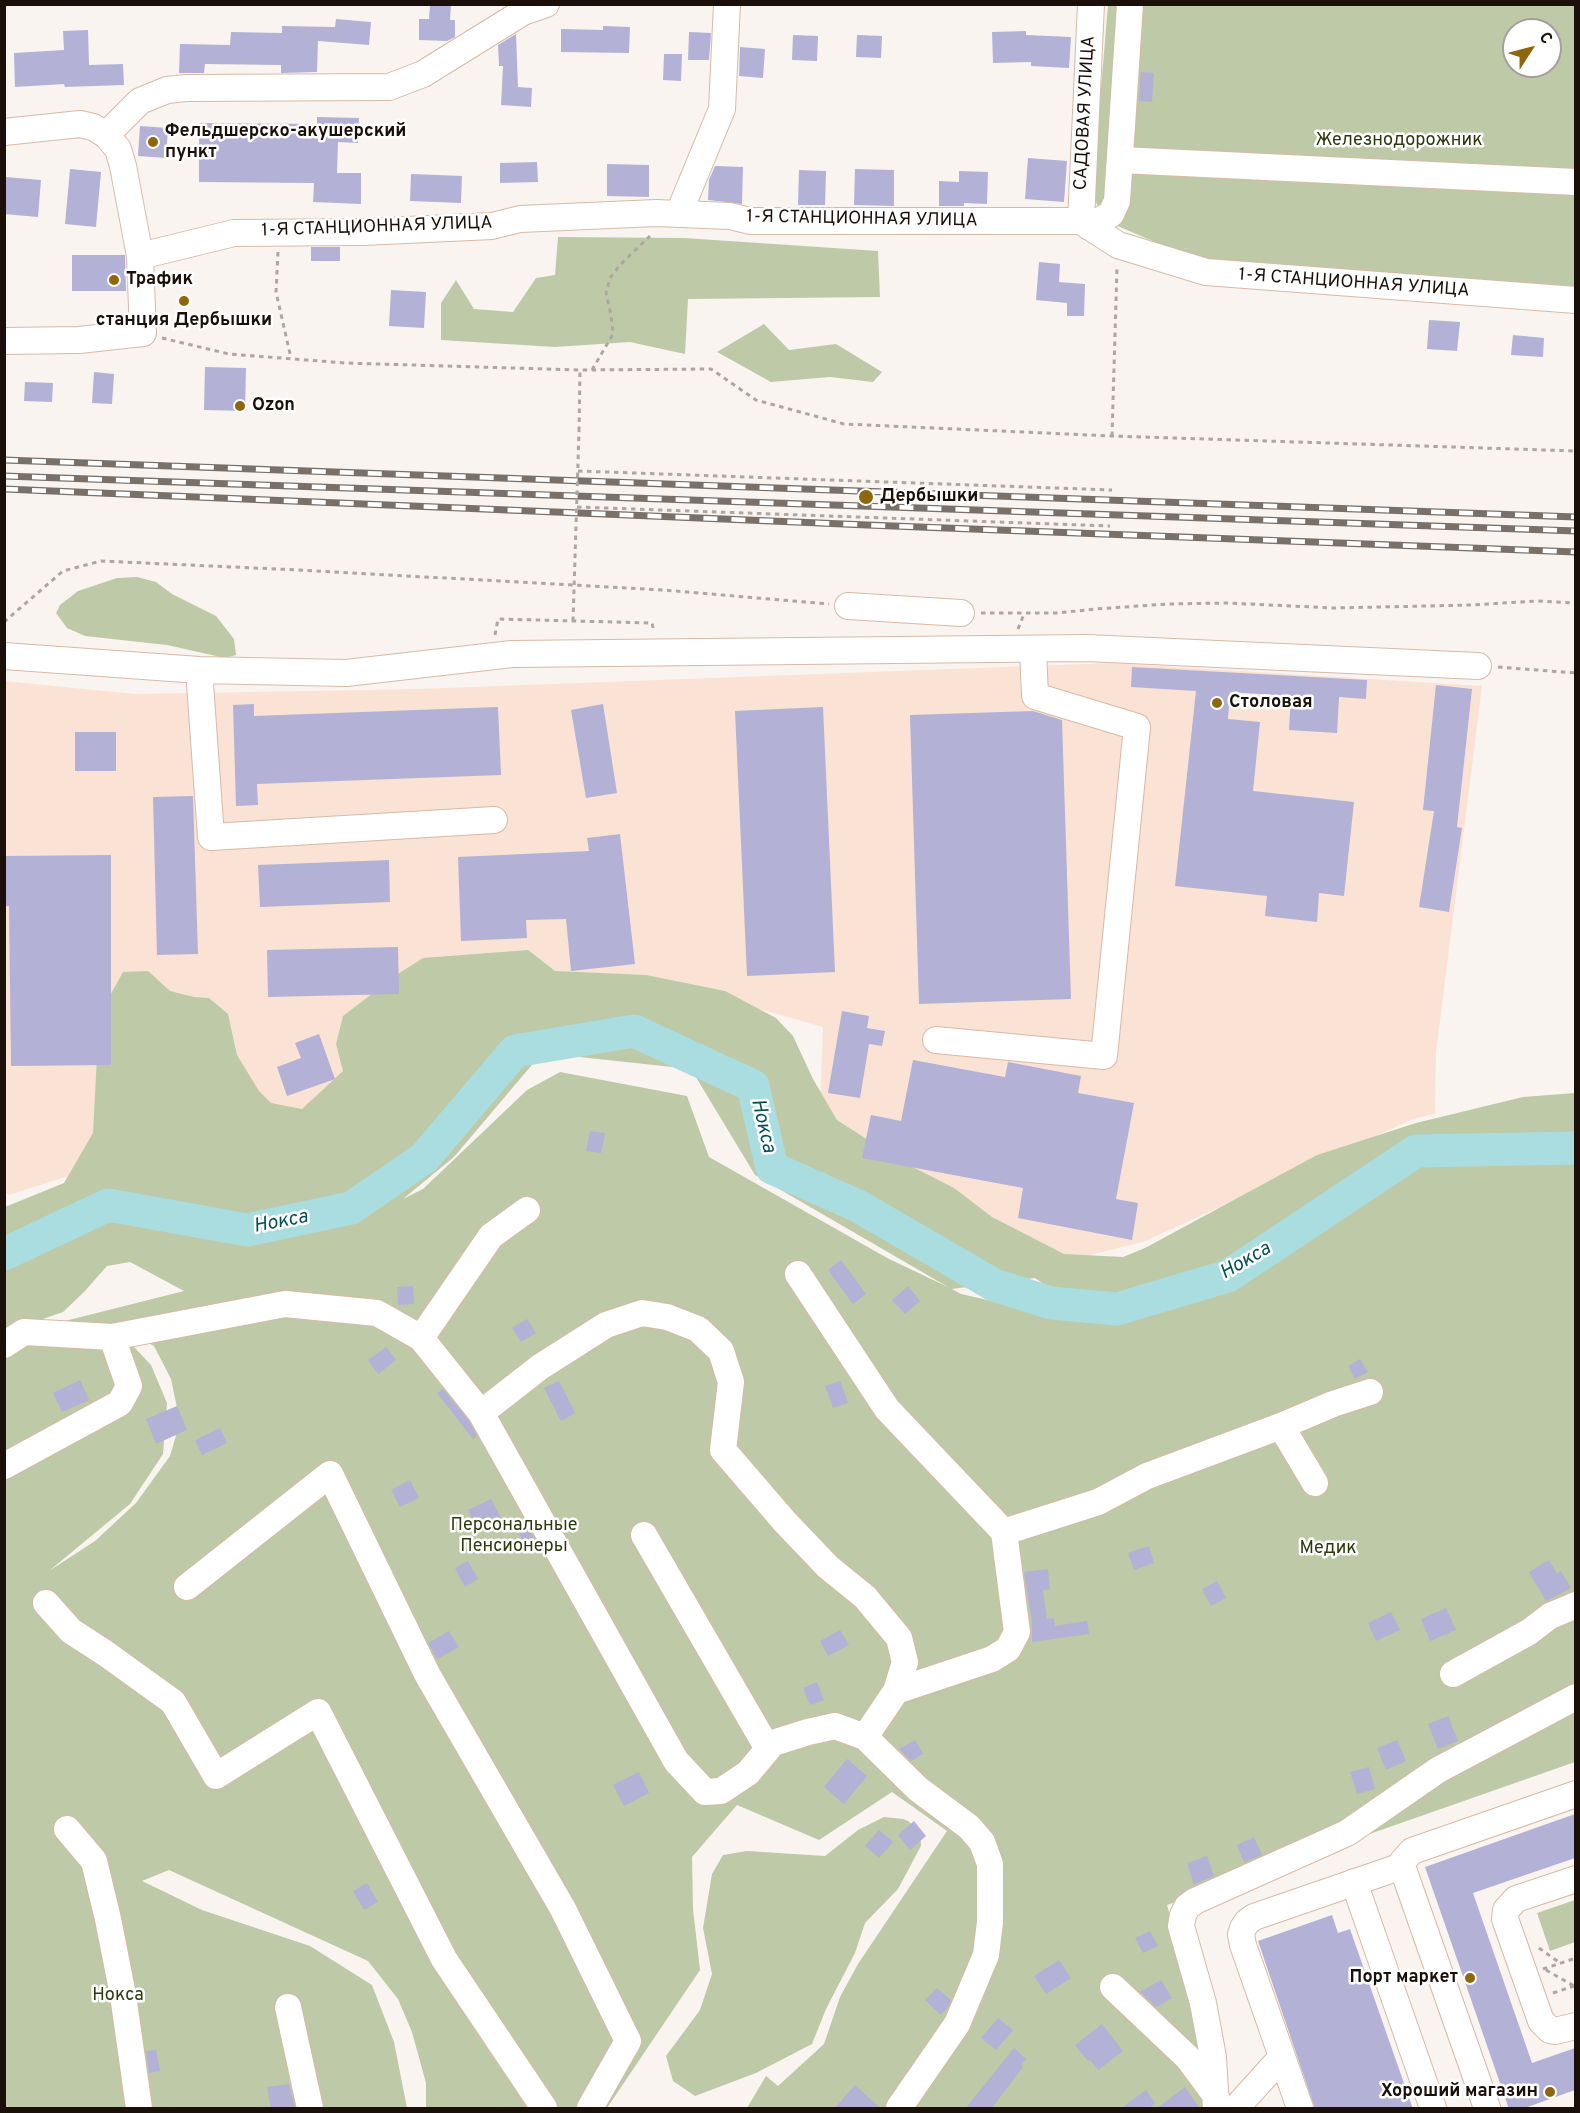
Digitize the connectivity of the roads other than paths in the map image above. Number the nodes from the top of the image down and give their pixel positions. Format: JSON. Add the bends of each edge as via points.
{"nodes":[{"id":1,"x":546,"y":4,"type":"edge"},
{"id":2,"x":727,"y":4,"type":"edge"},
{"id":3,"x":1091,"y":4,"type":"edge"},
{"id":4,"x":1130,"y":4,"type":"edge"},
{"id":5,"x":4,"y":132,"type":"edge"},
{"id":6,"x":106,"y":135,"type":"junction"},
{"id":7,"x":1121,"y":160,"type":"junction"},
{"id":8,"x":1575,"y":182,"type":"edge"},
{"id":9,"x":679,"y":213,"type":"junction"},
{"id":10,"x":1085,"y":224,"type":"junction"},
{"id":11,"x":140,"y":256,"type":"junction"},
{"id":12,"x":1575,"y":300,"type":"edge"},
{"id":13,"x":4,"y":341,"type":"edge"},
{"id":14,"x":848,"y":606,"type":"road end"},
{"id":15,"x":906,"y":609,"type":"junction"},
{"id":16,"x":962,"y":613,"type":"road end"},
{"id":17,"x":1025,"y":640,"type":"junction"},
{"id":18,"x":906,"y":650,"type":"junction"},
{"id":19,"x":4,"y":656,"type":"edge"},
{"id":20,"x":1478,"y":666,"type":"road end"},
{"id":21,"x":200,"y":670,"type":"junction"},
{"id":22,"x":494,"y":820,"type":"dead end"},
{"id":23,"x":936,"y":1040,"type":"dead end"},
{"id":24,"x":527,"y":1210,"type":"dead end"},
{"id":25,"x":798,"y":1274,"type":"dead end"},
{"id":26,"x":112,"y":1337,"type":"junction"},
{"id":27,"x":421,"y":1338,"type":"junction"},
{"id":28,"x":4,"y":1345,"type":"edge"},
{"id":29,"x":1370,"y":1392,"type":"dead end"},
{"id":30,"x":481,"y":1413,"type":"junction"},
{"id":31,"x":1281,"y":1426,"type":"junction"},
{"id":32,"x":4,"y":1466,"type":"edge"},
{"id":33,"x":1315,"y":1483,"type":"dead end"},
{"id":34,"x":1004,"y":1532,"type":"junction"},
{"id":35,"x":644,"y":1535,"type":"dead end"},
{"id":36,"x":187,"y":1587,"type":"dead end"},
{"id":37,"x":46,"y":1604,"type":"dead end"},
{"id":38,"x":1575,"y":1605,"type":"edge"},
{"id":39,"x":1454,"y":1674,"type":"dead end"},
{"id":40,"x":896,"y":1691,"type":"junction"},
{"id":41,"x":1575,"y":1697,"type":"edge"},
{"id":42,"x":865,"y":1737,"type":"junction"},
{"id":43,"x":768,"y":1749,"type":"junction"},
{"id":44,"x":1575,"y":1794,"type":"edge"},
{"id":45,"x":67,"y":1829,"type":"dead end"},
{"id":46,"x":1402,"y":1866,"type":"junction"},
{"id":47,"x":1575,"y":1879,"type":"edge"},
{"id":48,"x":1354,"y":1882,"type":"junction"},
{"id":49,"x":1113,"y":1987,"type":"dead end"},
{"id":50,"x":288,"y":2007,"type":"dead end"},
{"id":51,"x":1575,"y":2026,"type":"edge"},
{"id":52,"x":1282,"y":2057,"type":"junction"},
{"id":53,"x":1234,"y":2103,"type":"edge"},
{"id":54,"x":139,"y":2109,"type":"edge"},
{"id":55,"x":310,"y":2109,"type":"edge"},
{"id":56,"x":544,"y":2109,"type":"edge"},
{"id":57,"x":590,"y":2109,"type":"edge"},
{"id":58,"x":898,"y":2109,"type":"edge"},
{"id":59,"x":1300,"y":2109,"type":"edge"},
{"id":60,"x":1433,"y":2109,"type":"edge"},
{"id":61,"x":1487,"y":2109,"type":"edge"}],
"edges":[{"from":1,"to":6,"type":"street","via":[[523,12],[423,74],[389,87],[167,90],[140,101]]},
{"from":2,"to":9,"type":"street","via":[[722,109]]},
{"from":3,"to":10,"type":"street","name":"САДОВАЯ УЛИЦА"},
{"from":4,"to":7,"type":"street"},
{"from":5,"to":6,"type":"street","via":[[80,124]]},
{"from":6,"to":11,"type":"street","via":[[118,149],[123,166]]},
{"from":7,"to":8,"type":"street"},
{"from":7,"to":10,"type":"street","via":[[1118,201],[1111,214]]},
{"from":9,"to":10,"type":"street","name":"1-Я СТАНЦИОННАЯ УЛИЦА","via":[[750,221]]},
{"from":9,"to":11,"type":"street","name":"1-Я СТАНЦИОННАЯ УЛИЦА","via":[[520,219],[480,226],[363,232],[234,233]]},
{"from":10,"to":12,"type":"street","name":"1-Я СТАНЦИОННАЯ УЛИЦА","via":[[1118,245],[1206,272]]},
{"from":11,"to":13,"type":"street","via":[[142,333],[79,340]]},
{"from":14,"to":15,"type":"street"},
{"from":15,"to":16,"type":"street"},
{"from":15,"to":18,"type":"street"},
{"from":17,"to":18,"type":"street"},
{"from":17,"to":20,"type":"street","via":[[1087,648]]},
{"from":17,"to":23,"type":"street","via":[[1035,696],[1137,727],[1104,1056]]},
{"from":18,"to":21,"type":"street","via":[[512,654],[346,673]]},
{"from":19,"to":21,"type":"street"},
{"from":21,"to":22,"type":"street","via":[[211,837]]},
{"from":24,"to":27,"type":"street","via":[[491,1236]]},
{"from":25,"to":34,"type":"street","via":[[887,1409]]},
{"from":26,"to":27,"type":"street","via":[[285,1304],[377,1313]]},
{"from":26,"to":28,"type":"street","via":[[24,1332]]},
{"from":26,"to":32,"type":"street","via":[[129,1386],[120,1403]]},
{"from":27,"to":30,"type":"street"},
{"from":29,"to":31,"type":"street"},
{"from":30,"to":40,"type":"street","via":[[540,1367],[606,1325],[642,1313],[667,1317],[698,1329],[721,1351],[731,1382],[723,1450],[784,1522],[828,1567],[866,1597],[899,1638],[904,1662]]},
{"from":30,"to":43,"type":"street","via":[[676,1761],[705,1792],[721,1791],[748,1773]]},
{"from":31,"to":33,"type":"street"},
{"from":31,"to":34,"type":"street","via":[[1147,1476],[1098,1502]]},
{"from":34,"to":40,"type":"street","via":[[1017,1632],[1008,1649],[992,1659]]},
{"from":35,"to":43,"type":"street"},
{"from":36,"to":57,"type":"street","via":[[330,1474],[427,1674],[563,1909],[628,2041]]},
{"from":37,"to":56,"type":"street","via":[[71,1631],[173,1702],[216,1776],[318,1712],[444,1959]]},
{"from":38,"to":39,"type":"street"},
{"from":40,"to":42,"type":"street"},
{"from":41,"to":53,"type":"street","via":[[1438,1770],[1347,1833],[1187,1907],[1181,1926],[1203,2003],[1213,2057]]},
{"from":42,"to":43,"type":"street","via":[[835,1726],[773,1743]]},
{"from":42,"to":58,"type":"street","via":[[918,1790],[969,1827],[982,1842],[990,1864],[986,1955],[957,2024]]},
{"from":44,"to":46,"type":"street","via":[[1412,1851]]},
{"from":45,"to":54,"type":"street","via":[[93,1861],[108,1919]]},
{"from":46,"to":48,"type":"street"},
{"from":46,"to":61,"type":"street"},
{"from":47,"to":51,"type":"street","via":[[1516,1899],[1506,1910],[1505,1919],[1534,1972],[1544,2026],[1555,2031]]},
{"from":48,"to":52,"type":"street","via":[[1254,1917],[1243,1928],[1243,1945]]},
{"from":48,"to":60,"type":"street"},
{"from":49,"to":53,"type":"street"},
{"from":50,"to":55,"type":"street"},
{"from":52,"to":53,"type":"street"},
{"from":52,"to":59,"type":"street"}]}
